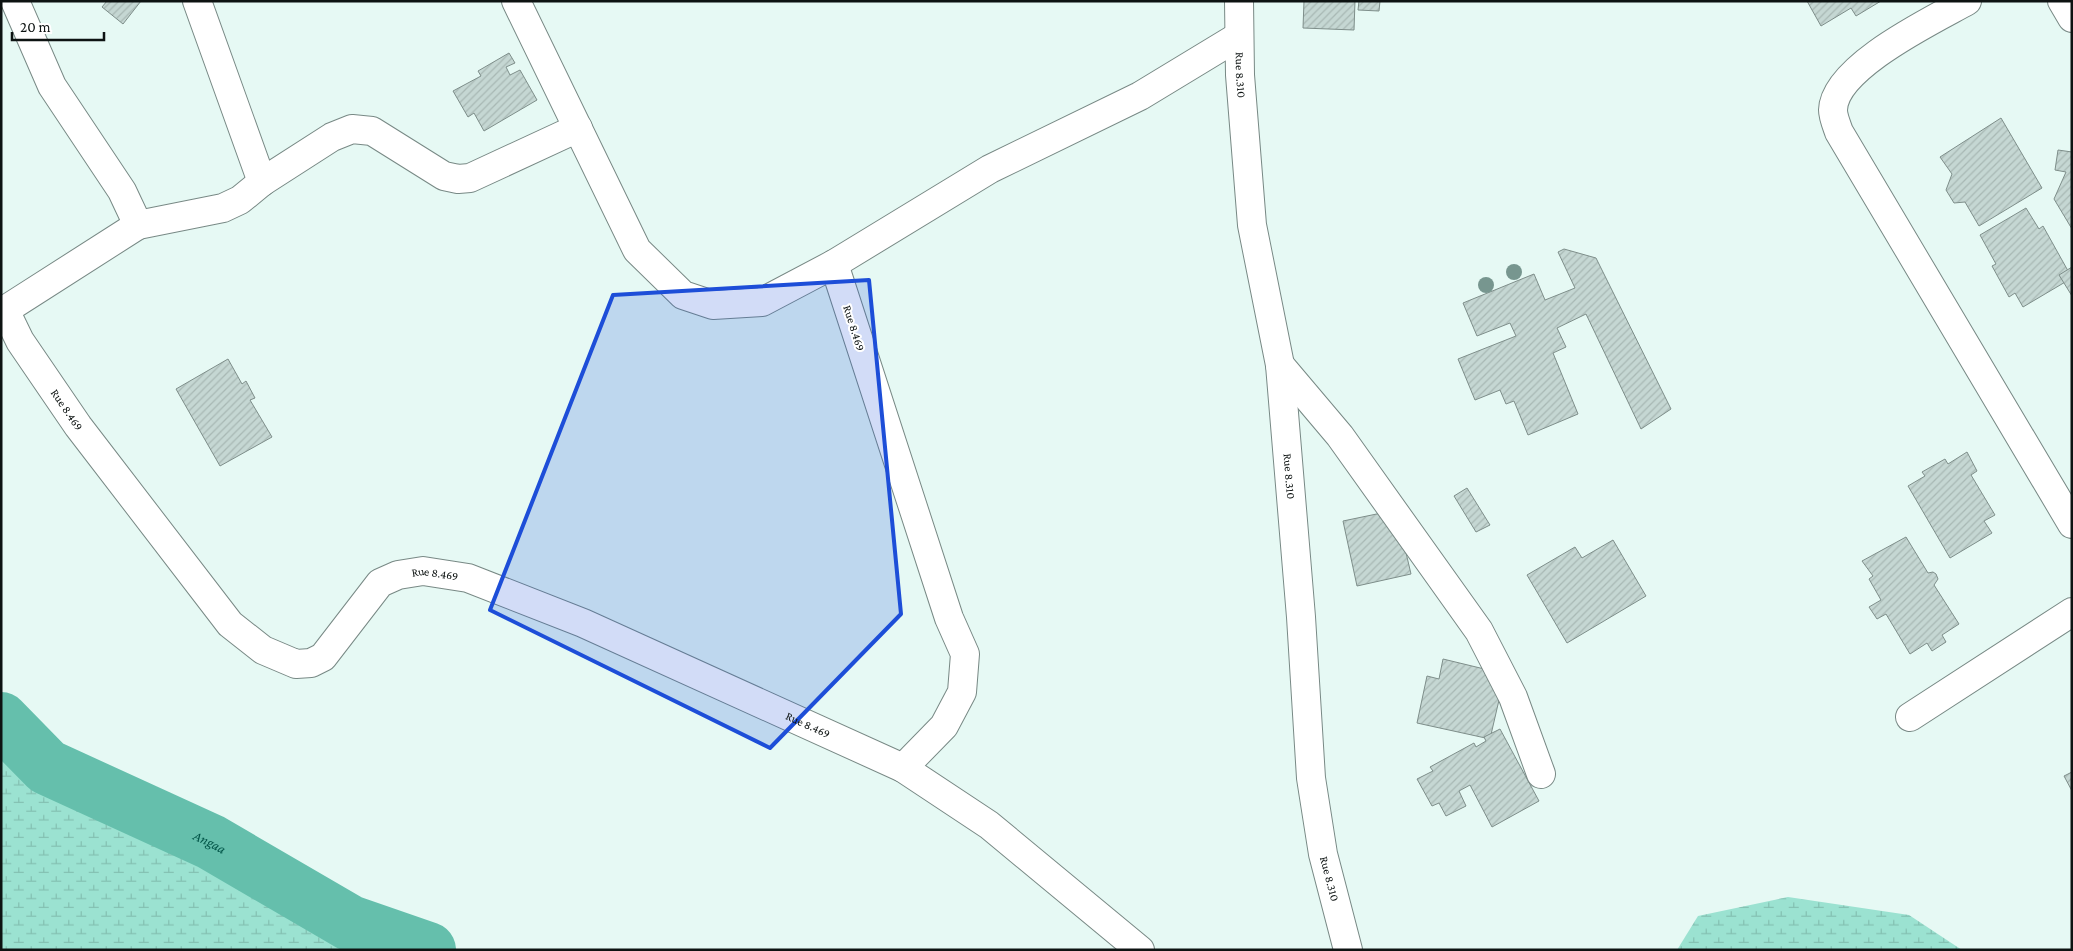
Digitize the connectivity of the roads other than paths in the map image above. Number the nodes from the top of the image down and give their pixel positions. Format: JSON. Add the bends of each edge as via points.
{"nodes":[{"id":1,"x":14,"y":1,"type":"edge"},
{"id":2,"x":197,"y":1,"type":"edge"},
{"id":3,"x":516,"y":1,"type":"edge"},
{"id":4,"x":1239,"y":1,"type":"edge"},
{"id":5,"x":1967,"y":1,"type":"edge"},
{"id":6,"x":2062,"y":1,"type":"edge"},
{"id":7,"x":2072,"y":18,"type":"edge"},
{"id":8,"x":1240,"y":36,"type":"junction"},
{"id":9,"x":578,"y":128,"type":"junction"},
{"id":10,"x":262,"y":182,"type":"junction"},
{"id":11,"x":138,"y":224,"type":"junction"},
{"id":12,"x":834,"y":264,"type":"junction"},
{"id":13,"x":3,"y":311,"type":"edge"},
{"id":14,"x":1280,"y":365,"type":"junction"},
{"id":15,"x":2072,"y":524,"type":"edge"},
{"id":16,"x":2072,"y":612,"type":"edge"},
{"id":17,"x":1910,"y":717,"type":"dead end"},
{"id":18,"x":903,"y":768,"type":"junction"},
{"id":19,"x":1541,"y":774,"type":"dead end"},
{"id":20,"x":1140,"y":950,"type":"edge"},
{"id":21,"x":1348,"y":950,"type":"edge"}],
"edges":[{"from":1,"to":11,"type":"street","via":[[52,86],[122,191]]},
{"from":2,"to":10,"type":"street"},
{"from":3,"to":9,"type":"street"},
{"from":4,"to":8,"type":"street","name":"Rue 8.310"},
{"from":5,"to":15,"type":"street","via":[[1895,41],[1847,78],[1837,94],[1833,111],[1839,132]]},
{"from":6,"to":7,"type":"street"},
{"from":8,"to":12,"type":"street","via":[[1140,96],[990,169]]},
{"from":8,"to":14,"type":"street","name":"Rue 8.310","via":[[1252,225]]},
{"from":9,"to":10,"type":"street","via":[[470,178],[458,179],[444,176],[372,131],[352,129],[332,137]]},
{"from":9,"to":12,"type":"street","via":[[637,250],[683,295],[712,305],[762,302]]},
{"from":10,"to":11,"type":"street","via":[[240,200],[222,208]]},
{"from":11,"to":13,"type":"street","name":"Rue 8.469"},
{"from":12,"to":18,"type":"street","name":"Rue 8.469","via":[[949,618],[965,654],[962,692],[944,726]]},
{"from":13,"to":18,"type":"street","name":"Rue 8.469","via":[[78,426],[230,624],[264,650],[296,664],[311,663],[323,657],[380,583],[398,575],[423,571],[468,578],[583,623]]},
{"from":14,"to":19,"type":"street","via":[[1340,436],[1479,631],[1513,697]]},
{"from":14,"to":21,"type":"street","name":"Rue 8.310","via":[[1311,778],[1323,854]]},
{"from":16,"to":17,"type":"street"},
{"from":18,"to":20,"type":"street","via":[[989,825]]}]}
